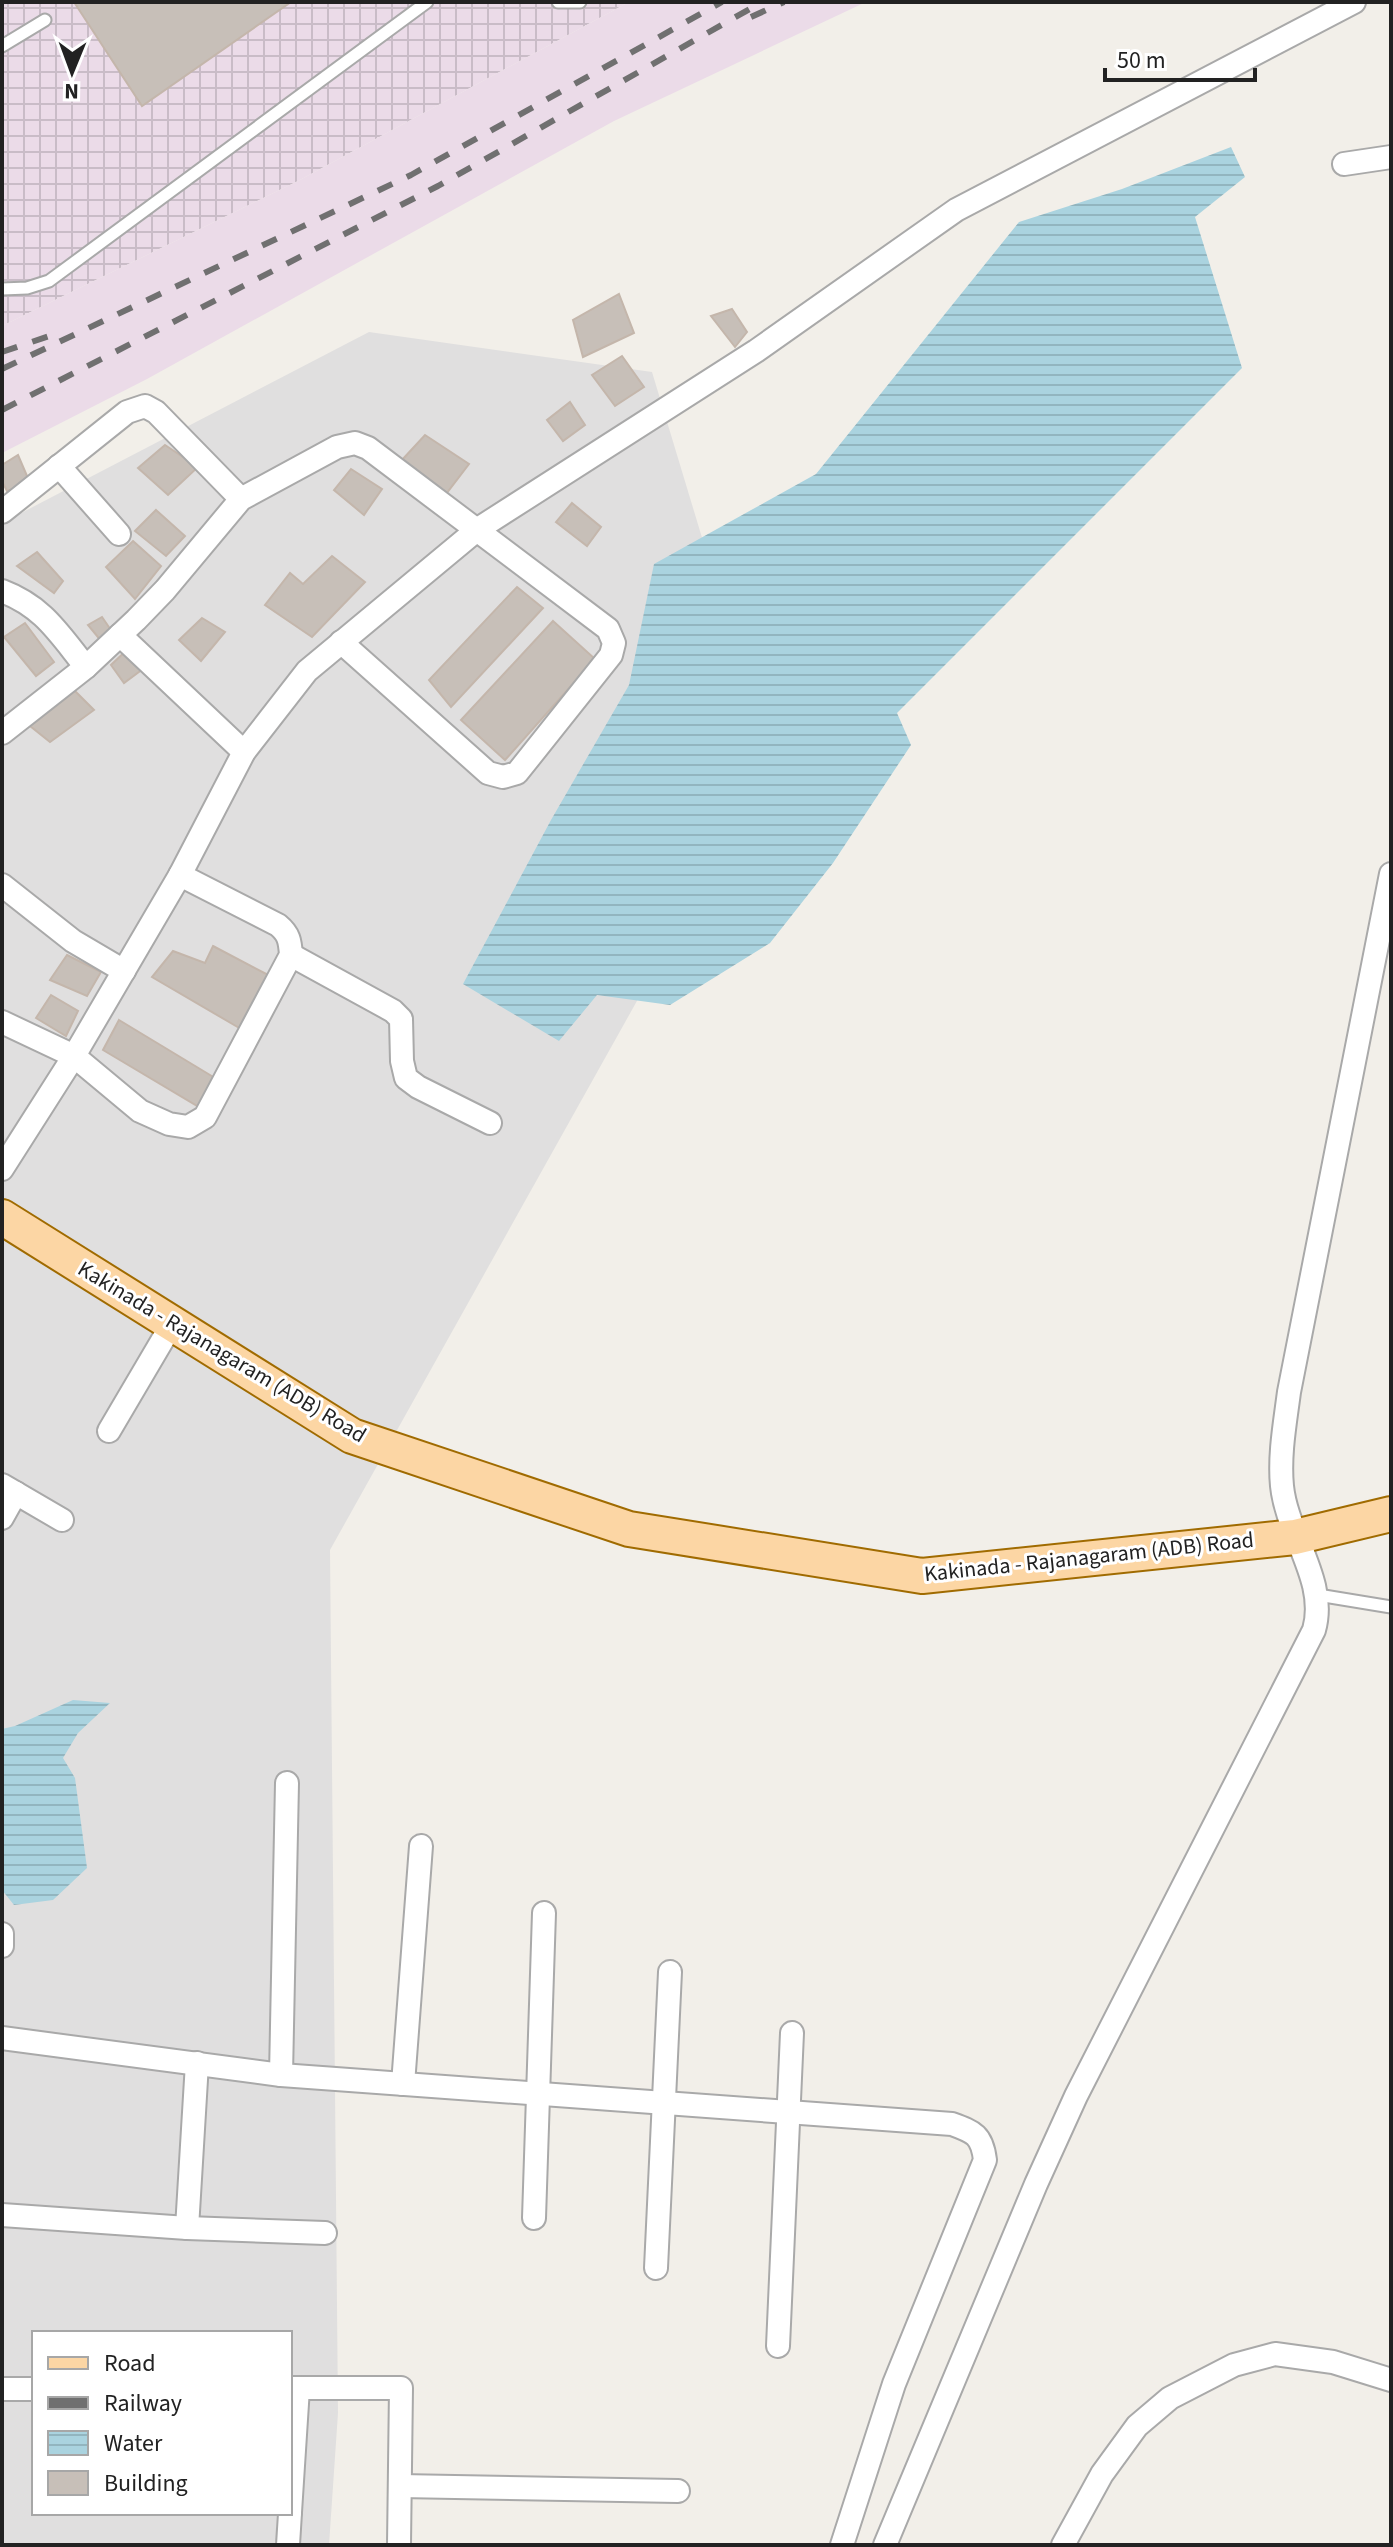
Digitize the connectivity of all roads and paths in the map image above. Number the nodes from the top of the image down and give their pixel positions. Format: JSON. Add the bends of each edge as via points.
{"nodes":[{"id":1,"x":427,"y":2,"type":"edge"},
{"id":2,"x":558,"y":2,"type":"edge"},
{"id":3,"x":580,"y":2,"type":"edge"},
{"id":4,"x":1354,"y":2,"type":"edge"},
{"id":5,"x":45,"y":20,"type":"dead end"},
{"id":6,"x":2,"y":46,"type":"edge"},
{"id":7,"x":1391,"y":157,"type":"edge"},
{"id":8,"x":1344,"y":164,"type":"dead end"},
{"id":9,"x":2,"y":289,"type":"edge"},
{"id":10,"x":59,"y":466,"type":"junction"},
{"id":11,"x":241,"y":499,"type":"junction"},
{"id":12,"x":2,"y":512,"type":"edge"},
{"id":13,"x":478,"y":529,"type":"junction"},
{"id":14,"x":119,"y":534,"type":"dead end"},
{"id":15,"x":2,"y":591,"type":"edge"},
{"id":16,"x":120,"y":635,"type":"junction"},
{"id":17,"x":341,"y":642,"type":"junction"},
{"id":18,"x":86,"y":667,"type":"junction"},
{"id":19,"x":2,"y":733,"type":"edge"},
{"id":20,"x":244,"y":752,"type":"junction"},
{"id":21,"x":1391,"y":874,"type":"edge"},
{"id":22,"x":180,"y":875,"type":"junction"},
{"id":23,"x":2,"y":885,"type":"edge"},
{"id":24,"x":291,"y":955,"type":"junction"},
{"id":25,"x":124,"y":971,"type":"junction"},
{"id":26,"x":2,"y":1022,"type":"edge"},
{"id":27,"x":74,"y":1056,"type":"junction"},
{"id":28,"x":490,"y":1123,"type":"dead end"},
{"id":29,"x":2,"y":1169,"type":"edge"},
{"id":30,"x":2,"y":1217,"type":"edge"},
{"id":31,"x":172,"y":1324,"type":"junction"},
{"id":32,"x":109,"y":1431,"type":"dead end"},
{"id":33,"x":9,"y":1489,"type":"edge"},
{"id":34,"x":1391,"y":1514,"type":"edge"},
{"id":35,"x":2,"y":1518,"type":"edge"},
{"id":36,"x":62,"y":1520,"type":"dead end"},
{"id":37,"x":1295,"y":1537,"type":"junction"},
{"id":38,"x":1318,"y":1595,"type":"junction"},
{"id":39,"x":1391,"y":1607,"type":"edge"},
{"id":40,"x":287,"y":1783,"type":"dead end"},
{"id":41,"x":421,"y":1846,"type":"dead end"},
{"id":42,"x":544,"y":1913,"type":"dead end"},
{"id":43,"x":2,"y":1934,"type":"edge"},
{"id":44,"x":2,"y":1946,"type":"edge"},
{"id":45,"x":670,"y":1972,"type":"dead end"},
{"id":46,"x":792,"y":2033,"type":"dead end"},
{"id":47,"x":2,"y":2038,"type":"edge"},
{"id":48,"x":197,"y":2063,"type":"junction"},
{"id":49,"x":281,"y":2075,"type":"junction"},
{"id":50,"x":403,"y":2084,"type":"junction"},
{"id":51,"x":539,"y":2094,"type":"junction"},
{"id":52,"x":664,"y":2103,"type":"junction"},
{"id":53,"x":788,"y":2112,"type":"junction"},
{"id":54,"x":2,"y":2215,"type":"edge"},
{"id":55,"x":534,"y":2218,"type":"dead end"},
{"id":56,"x":187,"y":2228,"type":"junction"},
{"id":57,"x":325,"y":2233,"type":"dead end"},
{"id":58,"x":656,"y":2268,"type":"dead end"},
{"id":59,"x":778,"y":2346,"type":"dead end"},
{"id":60,"x":1391,"y":2380,"type":"edge"},
{"id":61,"x":294,"y":2388,"type":"edge"},
{"id":62,"x":2,"y":2389,"type":"edge"},
{"id":63,"x":32,"y":2389,"type":"edge"},
{"id":64,"x":292,"y":2450,"type":"edge"},
{"id":65,"x":400,"y":2486,"type":"junction"},
{"id":66,"x":678,"y":2491,"type":"dead end"},
{"id":67,"x":290,"y":2515,"type":"edge"},
{"id":68,"x":288,"y":2545,"type":"edge"},
{"id":69,"x":399,"y":2545,"type":"edge"},
{"id":70,"x":842,"y":2545,"type":"edge"},
{"id":71,"x":885,"y":2545,"type":"edge"},
{"id":72,"x":1063,"y":2545,"type":"edge"}],
"edges":[{"from":1,"to":9,"type":"lane","via":[[49,281]]},
{"from":2,"to":3,"type":"lane"},
{"from":4,"to":13,"type":"street","via":[[956,210],[756,351]]},
{"from":5,"to":6,"type":"lane"},
{"from":7,"to":8,"type":"street"},
{"from":10,"to":11,"type":"street","via":[[127,412],[145,406]]},
{"from":10,"to":12,"type":"street"},
{"from":10,"to":14,"type":"street"},
{"from":11,"to":13,"type":"street","via":[[337,447],[355,443]]},
{"from":11,"to":16,"type":"street"},
{"from":13,"to":17,"type":"street"},
{"from":13,"to":17,"type":"street","via":[[608,629],[614,643],[611,655],[517,773],[488,773]]},
{"from":15,"to":18,"type":"street","via":[[39,610]]},
{"from":16,"to":18,"type":"street"},
{"from":16,"to":20,"type":"street"},
{"from":17,"to":20,"type":"street","via":[[307,671]]},
{"from":18,"to":19,"type":"street"},
{"from":20,"to":22,"type":"street"},
{"from":21,"to":37,"type":"street","via":[[1289,1392],[1282,1487]]},
{"from":22,"to":24,"type":"street","via":[[278,925],[286,932]]},
{"from":22,"to":25,"type":"street"},
{"from":23,"to":25,"type":"street","via":[[73,941]]},
{"from":24,"to":27,"type":"street","via":[[205,1117],[188,1127],[140,1111]]},
{"from":24,"to":28,"type":"street","via":[[393,1011],[401,1019],[406,1078]]},
{"from":25,"to":27,"type":"street"},
{"from":26,"to":27,"type":"street"},
{"from":27,"to":29,"type":"street"},
{"from":30,"to":31,"type":"main road","name":"Kakinada - Rajanagaram (ADB) Road"},
{"from":31,"to":32,"type":"street"},
{"from":31,"to":37,"type":"main road","name":"Kakinada - Rajanagaram (ADB) Road","via":[[352,1436],[629,1529],[922,1576]]},
{"from":33,"to":35,"type":"street"},
{"from":33,"to":36,"type":"street"},
{"from":34,"to":37,"type":"main road","name":"Kakinada - Rajanagaram (ADB) Road"},
{"from":37,"to":38,"type":"street"},
{"from":38,"to":39,"type":"lane"},
{"from":38,"to":71,"type":"street","via":[[1314,1630],[1070,2109]]},
{"from":40,"to":49,"type":"street"},
{"from":41,"to":50,"type":"street"},
{"from":42,"to":51,"type":"street"},
{"from":43,"to":44,"type":"street"},
{"from":45,"to":52,"type":"street"},
{"from":46,"to":53,"type":"street"},
{"from":47,"to":48,"type":"street"},
{"from":48,"to":49,"type":"street"},
{"from":48,"to":56,"type":"street"},
{"from":49,"to":50,"type":"street"},
{"from":50,"to":51,"type":"street"},
{"from":51,"to":52,"type":"street"},
{"from":51,"to":55,"type":"street"},
{"from":52,"to":53,"type":"street"},
{"from":52,"to":58,"type":"street"},
{"from":53,"to":59,"type":"street"},
{"from":53,"to":70,"type":"street","via":[[952,2124],[976,2132],[983,2142],[985,2160],[894,2384]]},
{"from":54,"to":56,"type":"street"},
{"from":56,"to":57,"type":"street"},
{"from":60,"to":72,"type":"street","via":[[1333,2362],[1275,2354],[1234,2365],[1170,2398],[1137,2426],[1102,2474]]},
{"from":61,"to":64,"type":"street"},
{"from":61,"to":65,"type":"street","via":[[401,2388]]},
{"from":62,"to":63,"type":"street"},
{"from":65,"to":66,"type":"street"},
{"from":65,"to":69,"type":"street"},
{"from":67,"to":68,"type":"street"}]}
